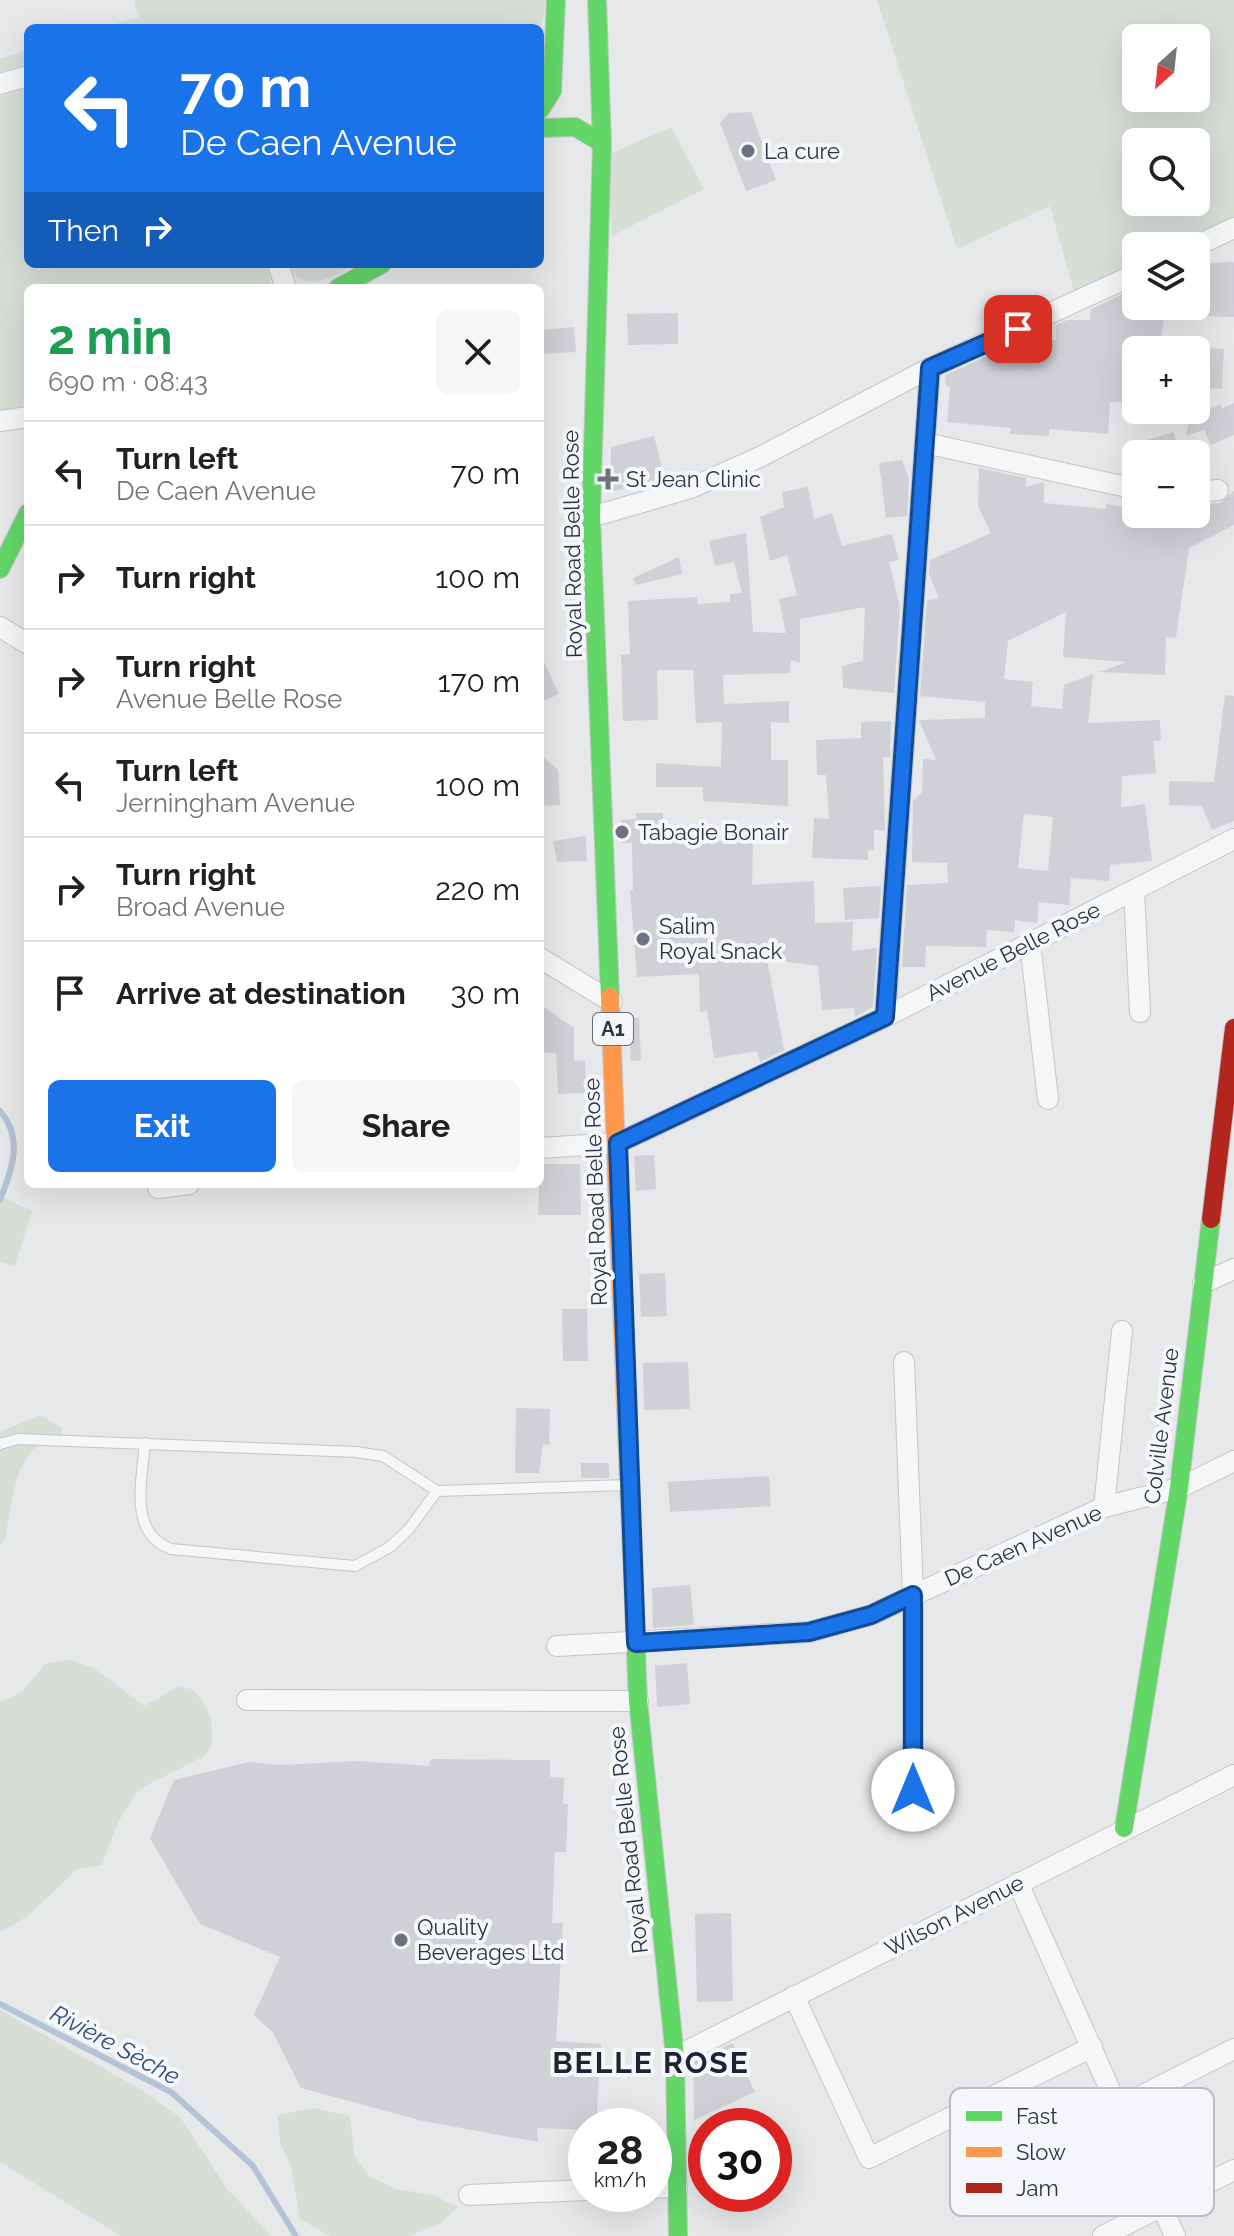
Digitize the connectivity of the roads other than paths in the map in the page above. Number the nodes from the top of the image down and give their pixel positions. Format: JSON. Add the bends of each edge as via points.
{"nodes":[{"id":1,"x":556,"y":0,"type":"edge"},
{"id":2,"x":597,"y":0,"type":"edge"},
{"id":3,"x":24,"y":77,"type":"edge"},
{"id":4,"x":0,"y":84,"type":"edge"},
{"id":5,"x":544,"y":105,"type":"edge"},
{"id":6,"x":544,"y":128,"type":"edge"},
{"id":7,"x":602,"y":143,"type":"junction"},
{"id":8,"x":1234,"y":228,"type":"edge"},
{"id":9,"x":1210,"y":239,"type":"edge"},
{"id":10,"x":375,"y":268,"type":"edge"},
{"id":11,"x":1122,"y":280,"type":"edge"},
{"id":12,"x":345,"y":284,"type":"edge"},
{"id":13,"x":930,"y":368,"type":"junction"},
{"id":14,"x":24,"y":418,"type":"edge"},
{"id":15,"x":0,"y":421,"type":"edge"},
{"id":16,"x":925,"y":443,"type":"junction"},
{"id":17,"x":1122,"y":486,"type":"edge"},
{"id":18,"x":1218,"y":490,"type":"dead end"},
{"id":19,"x":1210,"y":491,"type":"edge"},
{"id":20,"x":591,"y":517,"type":"junction"},
{"id":21,"x":24,"y":521,"type":"edge"},
{"id":22,"x":0,"y":569,"type":"edge"},
{"id":23,"x":0,"y":627,"type":"edge"},
{"id":24,"x":24,"y":642,"type":"edge"},
{"id":25,"x":1234,"y":839,"type":"edge"},
{"id":26,"x":1134,"y":890,"type":"junction"},
{"id":27,"x":1030,"y":943,"type":"junction"},
{"id":28,"x":544,"y":960,"type":"edge"},
{"id":29,"x":612,"y":1002,"type":"junction"},
{"id":30,"x":1140,"y":1012,"type":"dead end"},
{"id":31,"x":885,"y":1017,"type":"junction"},
{"id":32,"x":1234,"y":1028,"type":"edge"},
{"id":33,"x":1048,"y":1099,"type":"dead end"},
{"id":34,"x":618,"y":1143,"type":"junction"},
{"id":35,"x":544,"y":1148,"type":"edge"},
{"id":36,"x":1225,"y":1178,"type":"edge"},
{"id":37,"x":1234,"y":1269,"type":"edge"},
{"id":38,"x":1203,"y":1283,"type":"junction"},
{"id":39,"x":1122,"y":1331,"type":"dead end"},
{"id":40,"x":904,"y":1362,"type":"dead end"},
{"id":41,"x":145,"y":1443,"type":"junction"},
{"id":42,"x":0,"y":1444,"type":"edge"},
{"id":43,"x":1234,"y":1461,"type":"edge"},
{"id":44,"x":630,"y":1485,"type":"junction"},
{"id":45,"x":1179,"y":1488,"type":"junction"},
{"id":46,"x":437,"y":1491,"type":"junction"},
{"id":47,"x":1104,"y":1507,"type":"junction"},
{"id":48,"x":913,"y":1595,"type":"junction"},
{"id":49,"x":636,"y":1643,"type":"junction"},
{"id":50,"x":557,"y":1646,"type":"dead end"},
{"id":51,"x":247,"y":1700,"type":"dead end"},
{"id":52,"x":638,"y":1701,"type":"junction"},
{"id":53,"x":1234,"y":1775,"type":"edge"},
{"id":54,"x":913,"y":1790,"type":"dead end"},
{"id":55,"x":1124,"y":1828,"type":"junction"},
{"id":56,"x":1018,"y":1883,"type":"junction"},
{"id":57,"x":794,"y":1996,"type":"junction"},
{"id":58,"x":1092,"y":2047,"type":"junction"},
{"id":59,"x":1234,"y":2049,"type":"edge"},
{"id":60,"x":675,"y":2057,"type":"junction"},
{"id":61,"x":1010,"y":2088,"type":"edge"},
{"id":62,"x":1110,"y":2088,"type":"edge"},
{"id":63,"x":1157,"y":2088,"type":"edge"},
{"id":64,"x":950,"y":2118,"type":"edge"},
{"id":65,"x":1234,"y":2170,"type":"edge"},
{"id":66,"x":1214,"y":2180,"type":"edge"},
{"id":67,"x":672,"y":2187,"type":"edge"},
{"id":68,"x":677,"y":2187,"type":"junction"},
{"id":69,"x":568,"y":2191,"type":"edge"},
{"id":70,"x":469,"y":2195,"type":"dead end"},
{"id":71,"x":1144,"y":2216,"type":"edge"},
{"id":72,"x":1166,"y":2216,"type":"edge"},
{"id":73,"x":678,"y":2236,"type":"edge"},
{"id":74,"x":1103,"y":2236,"type":"edge"},
{"id":75,"x":1175,"y":2236,"type":"edge"}],
"edges":[{"from":1,"to":5,"type":"main road","via":[[553,80]]},
{"from":2,"to":7,"type":"main road","name":"Royal Road Belle Rose","number":"A1"},
{"from":3,"to":4,"type":"street"},
{"from":6,"to":7,"type":"main road","via":[[575,127]]},
{"from":7,"to":20,"type":"main road","name":"Royal Road Belle Rose","number":"A1"},
{"from":8,"to":9,"type":"street"},
{"from":10,"to":12,"type":"main road"},
{"from":11,"to":13,"type":"street"},
{"from":13,"to":16,"type":"street"},
{"from":13,"to":20,"type":"street","via":[[691,488]]},
{"from":14,"to":15,"type":"street"},
{"from":16,"to":17,"type":"street"},
{"from":16,"to":31,"type":"street"},
{"from":18,"to":19,"type":"street"},
{"from":20,"to":29,"type":"main road","name":"Royal Road Belle Rose","number":"A1"},
{"from":21,"to":22,"type":"main road"},
{"from":23,"to":24,"type":"street"},
{"from":25,"to":26,"type":"street","name":"Avenue Belle Rose"},
{"from":26,"to":27,"type":"street","name":"Avenue Belle Rose"},
{"from":26,"to":30,"type":"street"},
{"from":27,"to":31,"type":"street","name":"Avenue Belle Rose"},
{"from":27,"to":33,"type":"street"},
{"from":28,"to":29,"type":"street"},
{"from":29,"to":34,"type":"main road","name":"Royal Road Belle Rose","number":"A1"},
{"from":31,"to":34,"type":"street","name":"Avenue Belle Rose"},
{"from":32,"to":36,"type":"main road","name":"Colville Avenue"},
{"from":34,"to":35,"type":"street"},
{"from":34,"to":44,"type":"main road","name":"Royal Road Belle Rose","number":"A1"},
{"from":36,"to":38,"type":"main road","name":"Colville Avenue"},
{"from":37,"to":38,"type":"street"},
{"from":38,"to":45,"type":"main road","name":"Colville Avenue"},
{"from":39,"to":47,"type":"street"},
{"from":40,"to":48,"type":"street"},
{"from":41,"to":42,"type":"lane","via":[[18,1439]]},
{"from":41,"to":46,"type":"lane","via":[[383,1456]]},
{"from":41,"to":46,"type":"lane","via":[[140,1508],[144,1528],[171,1549],[355,1566],[390,1547]]},
{"from":43,"to":45,"type":"street","name":"De Caen Avenue"},
{"from":44,"to":46,"type":"lane"},
{"from":44,"to":49,"type":"main road","name":"Royal Road Belle Rose","number":"A1"},
{"from":45,"to":47,"type":"street","name":"De Caen Avenue"},
{"from":45,"to":55,"type":"main road","name":"Colville Avenue"},
{"from":47,"to":48,"type":"street","name":"De Caen Avenue"},
{"from":48,"to":49,"type":"street","name":"De Caen Avenue","via":[[860,1619],[809,1632]]},
{"from":48,"to":54,"type":"street"},
{"from":49,"to":50,"type":"street","name":"De Caen Avenue"},
{"from":49,"to":52,"type":"main road","name":"Royal Road Belle Rose","number":"A1"},
{"from":51,"to":52,"type":"street"},
{"from":52,"to":60,"type":"main road","name":"Royal Road Belle Rose","number":"A1"},
{"from":53,"to":55,"type":"street","name":"Wilson Avenue"},
{"from":55,"to":56,"type":"street","name":"Wilson Avenue"},
{"from":56,"to":57,"type":"street","name":"Wilson Avenue"},
{"from":56,"to":58,"type":"street"},
{"from":57,"to":60,"type":"street","name":"Wilson Avenue"},
{"from":57,"to":64,"type":"street","via":[[869,2158]]},
{"from":58,"to":61,"type":"street"},
{"from":58,"to":62,"type":"street"},
{"from":59,"to":63,"type":"street"},
{"from":60,"to":68,"type":"main road","name":"Royal Road Belle Rose","number":"A1"},
{"from":65,"to":66,"type":"street"},
{"from":67,"to":68,"type":"street"},
{"from":68,"to":73,"type":"main road","name":"Royal Road Belle Rose","number":"A1"},
{"from":69,"to":70,"type":"street"},
{"from":71,"to":74,"type":"street"},
{"from":72,"to":75,"type":"street"}]}
